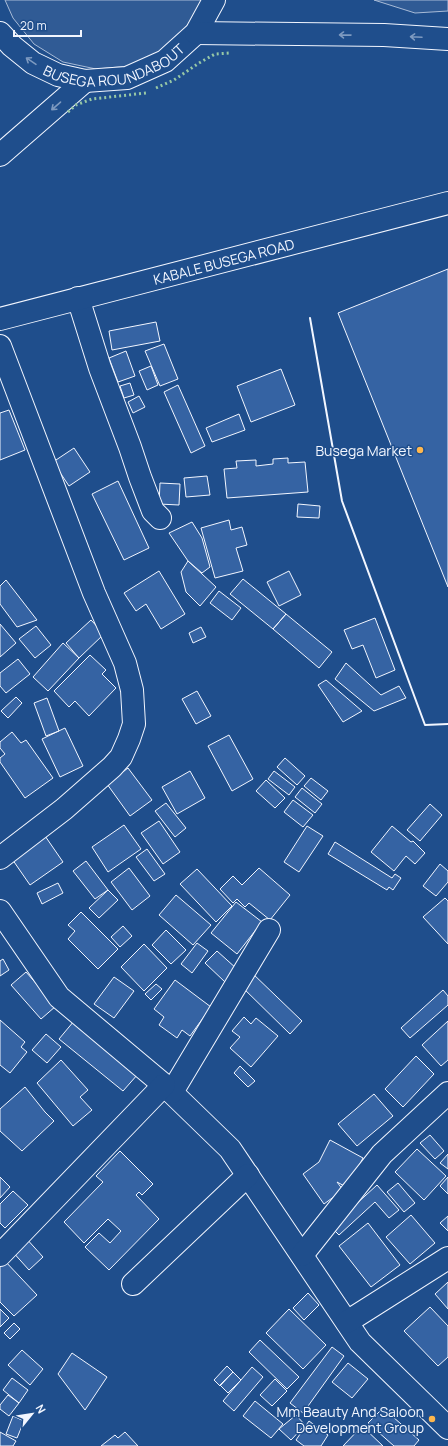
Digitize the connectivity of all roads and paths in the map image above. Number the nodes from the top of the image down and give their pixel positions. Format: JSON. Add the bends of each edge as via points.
{"nodes":[{"id":1,"x":214,"y":0,"type":"edge"},
{"id":2,"x":0,"y":32,"type":"edge"},
{"id":3,"x":196,"y":33,"type":"junction"},
{"id":4,"x":448,"y":39,"type":"edge"},
{"id":5,"x":85,"y":81,"type":"junction"},
{"id":6,"x":0,"y":155,"type":"edge"},
{"id":7,"x":448,"y":203,"type":"edge"},
{"id":8,"x":78,"y":298,"type":"junction"},
{"id":9,"x":0,"y":319,"type":"edge"},
{"id":10,"x":0,"y":346,"type":"edge"},
{"id":11,"x":160,"y":518,"type":"dead end"},
{"id":12,"x":0,"y":858,"type":"edge"},
{"id":13,"x":0,"y":911,"type":"edge"},
{"id":14,"x":269,"y":930,"type":"dead end"},
{"id":15,"x":168,"y":1088,"type":"junction"},
{"id":16,"x":448,"y":1093,"type":"edge"},
{"id":17,"x":248,"y":1175,"type":"junction"},
{"id":18,"x":0,"y":1255,"type":"edge"},
{"id":19,"x":302,"y":1255,"type":"junction"},
{"id":20,"x":448,"y":1258,"type":"edge"},
{"id":21,"x":133,"y":1284,"type":"dead end"},
{"id":22,"x":347,"y":1322,"type":"junction"},
{"id":23,"x":448,"y":1428,"type":"edge"}],
"edges":[{"from":1,"to":3,"type":"main road","name":"BUSEGA ROUNDABOUT"},
{"from":5,"to":2,"type":"main road","name":"BUSEGA ROUNDABOUT","one_way":true,"via":[[58,75],[33,63]]},
{"from":4,"to":3,"type":"main road","one_way":true},
{"from":3,"to":5,"type":"main road","name":"BUSEGA ROUNDABOUT","via":[[165,61],[127,78]]},
{"from":5,"to":6,"type":"main road","one_way":true},
{"from":7,"to":8,"type":"main road","name":"KABALE BUSEGA ROAD"},
{"from":8,"to":9,"type":"main road","name":"KABALE BUSEGA ROAD"},
{"from":8,"to":11,"type":"main road","via":[[100,368],[140,477],[154,511]]},
{"from":10,"to":12,"type":"main road","via":[[94,593],[125,663],[132,690],[134,724],[120,757],[112,767],[64,809]]},
{"from":13,"to":15,"type":"main road","via":[[59,997]]},
{"from":14,"to":15,"type":"main road"},
{"from":15,"to":17,"type":"main road","via":[[230,1149]]},
{"from":15,"to":18,"type":"main road"},
{"from":16,"to":19,"type":"main road","via":[[382,1154]]},
{"from":17,"to":19,"type":"main road"},
{"from":17,"to":21,"type":"main road"},
{"from":19,"to":22,"type":"main road"},
{"from":20,"to":22,"type":"main road"},
{"from":22,"to":23,"type":"main road","via":[[360,1342]]}]}
